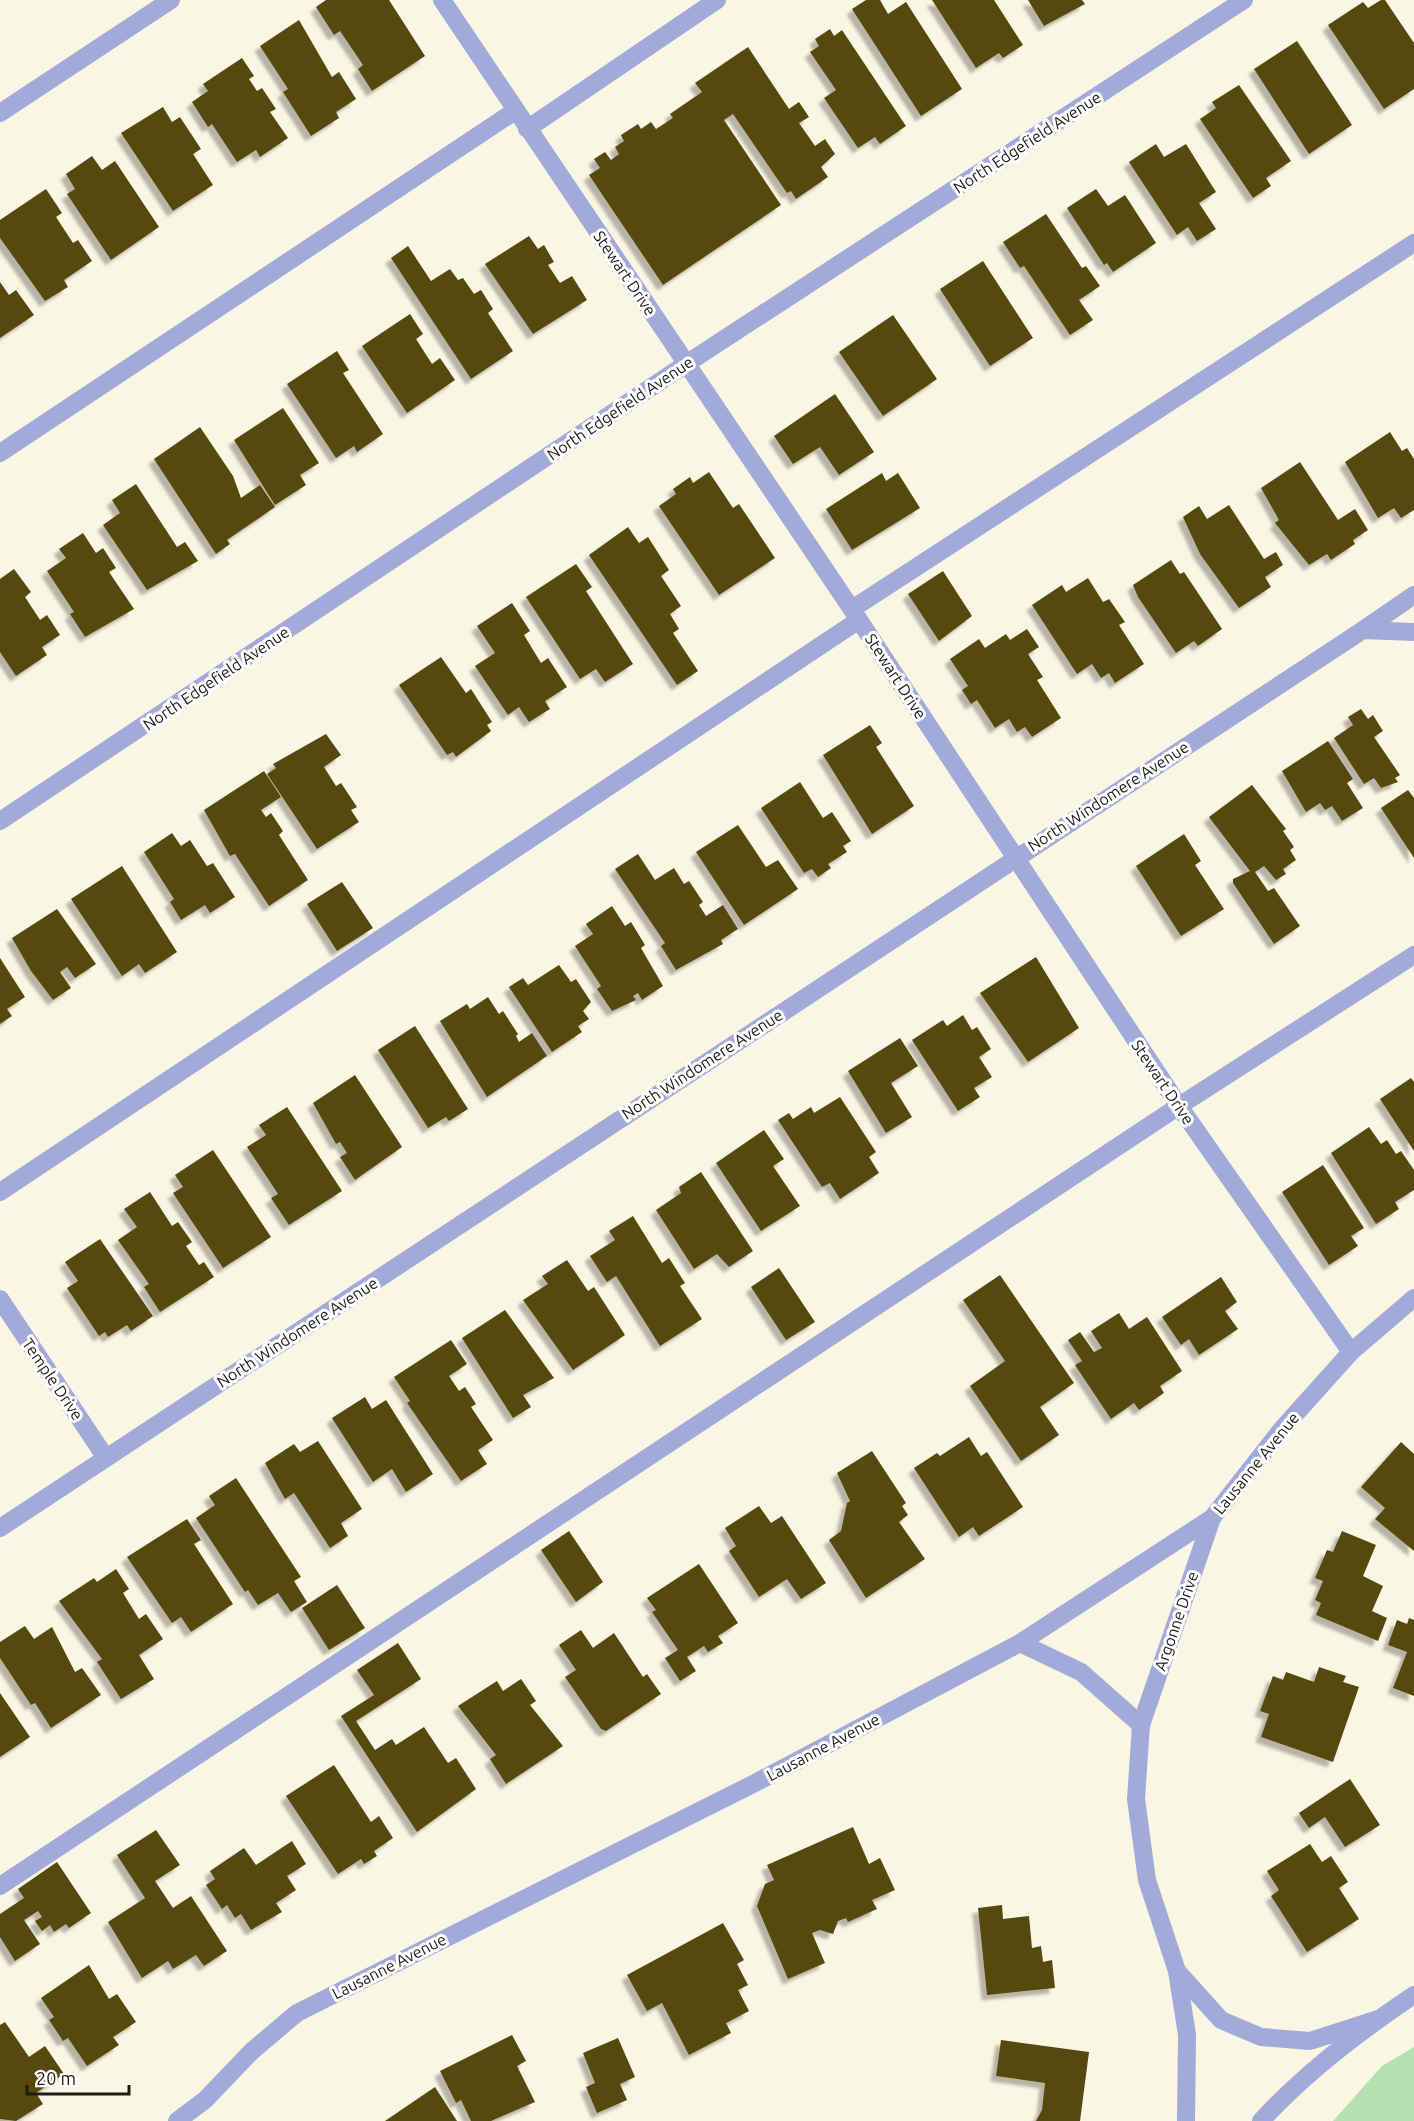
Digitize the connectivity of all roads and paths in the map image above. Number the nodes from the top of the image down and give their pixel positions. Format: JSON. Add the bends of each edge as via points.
{"nodes":[{"id":1,"x":171,"y":0,"type":"edge"},
{"id":2,"x":442,"y":0,"type":"edge"},
{"id":3,"x":717,"y":0,"type":"edge"},
{"id":4,"x":1244,"y":0,"type":"edge"},
{"id":5,"x":515,"y":111,"type":"junction"},
{"id":6,"x":0,"y":113,"type":"edge"},
{"id":7,"x":527,"y":129,"type":"junction"},
{"id":8,"x":1414,"y":243,"type":"edge"},
{"id":9,"x":686,"y":364,"type":"junction"},
{"id":10,"x":0,"y":453,"type":"edge"},
{"id":11,"x":1414,"y":595,"type":"edge"},
{"id":12,"x":856,"y":615,"type":"junction"},
{"id":13,"x":1363,"y":630,"type":"junction"},
{"id":14,"x":1414,"y":632,"type":"edge"},
{"id":15,"x":0,"y":821,"type":"edge"},
{"id":16,"x":1014,"y":858,"type":"junction"},
{"id":17,"x":1414,"y":955,"type":"edge"},
{"id":18,"x":1179,"y":1106,"type":"junction"},
{"id":19,"x":0,"y":1192,"type":"edge"},
{"id":20,"x":1414,"y":1298,"type":"edge"},
{"id":21,"x":0,"y":1299,"type":"edge"},
{"id":22,"x":1351,"y":1352,"type":"junction"},
{"id":23,"x":106,"y":1458,"type":"junction"},
{"id":24,"x":1212,"y":1518,"type":"junction"},
{"id":25,"x":0,"y":1528,"type":"edge"},
{"id":26,"x":1020,"y":1643,"type":"junction"},
{"id":27,"x":1141,"y":1725,"type":"junction"},
{"id":28,"x":0,"y":1886,"type":"edge"},
{"id":29,"x":1177,"y":1971,"type":"junction"},
{"id":30,"x":1414,"y":1995,"type":"edge"},
{"id":31,"x":1378,"y":2019,"type":"junction"},
{"id":32,"x":177,"y":2121,"type":"edge"},
{"id":33,"x":1186,"y":2121,"type":"edge"},
{"id":34,"x":1261,"y":2121,"type":"edge"}],
"edges":[{"from":1,"to":6,"type":"street"},
{"from":2,"to":5,"type":"street","name":"Stewart Drive"},
{"from":3,"to":7,"type":"street"},
{"from":4,"to":9,"type":"street","name":"North Edgefield Avenue"},
{"from":5,"to":7,"type":"street","name":"Stewart Drive"},
{"from":5,"to":10,"type":"street"},
{"from":7,"to":9,"type":"street","name":"Stewart Drive"},
{"from":8,"to":12,"type":"street"},
{"from":9,"to":12,"type":"street","name":"Stewart Drive"},
{"from":9,"to":15,"type":"street","name":"North Edgefield Avenue"},
{"from":11,"to":13,"type":"street","name":"North Windomere Avenue"},
{"from":12,"to":16,"type":"street","name":"Stewart Drive"},
{"from":12,"to":19,"type":"street"},
{"from":13,"to":14,"type":"street"},
{"from":13,"to":16,"type":"street","name":"North Windomere Avenue"},
{"from":16,"to":18,"type":"street","name":"Stewart Drive"},
{"from":16,"to":23,"type":"street","name":"North Windomere Avenue"},
{"from":17,"to":18,"type":"street"},
{"from":18,"to":22,"type":"street","name":"Stewart Drive"},
{"from":18,"to":28,"type":"street"},
{"from":20,"to":22,"type":"street","name":"Lausanne Avenue"},
{"from":21,"to":23,"type":"street","name":"Temple Drive"},
{"from":22,"to":24,"type":"street","name":"Lausanne Avenue","via":[[1281,1430]]},
{"from":23,"to":25,"type":"street","name":"North Windomere Avenue"},
{"from":24,"to":26,"type":"street","name":"Lausanne Avenue"},
{"from":24,"to":27,"type":"street","name":"Argonne Drive"},
{"from":26,"to":27,"type":"street","via":[[1081,1672]]},
{"from":26,"to":32,"type":"street","name":"Lausanne Avenue","via":[[755,1784],[297,2013],[252,2051],[205,2100]]},
{"from":27,"to":29,"type":"street","name":"Argonne Drive","via":[[1136,1799],[1147,1880]]},
{"from":29,"to":31,"type":"street","name":"Argonne Drive","via":[[1221,2020],[1261,2037],[1310,2041]]},
{"from":29,"to":33,"type":"street","name":"Argonne Drive","via":[[1187,2035]]},
{"from":30,"to":31,"type":"street"},
{"from":31,"to":34,"type":"street"}]}
